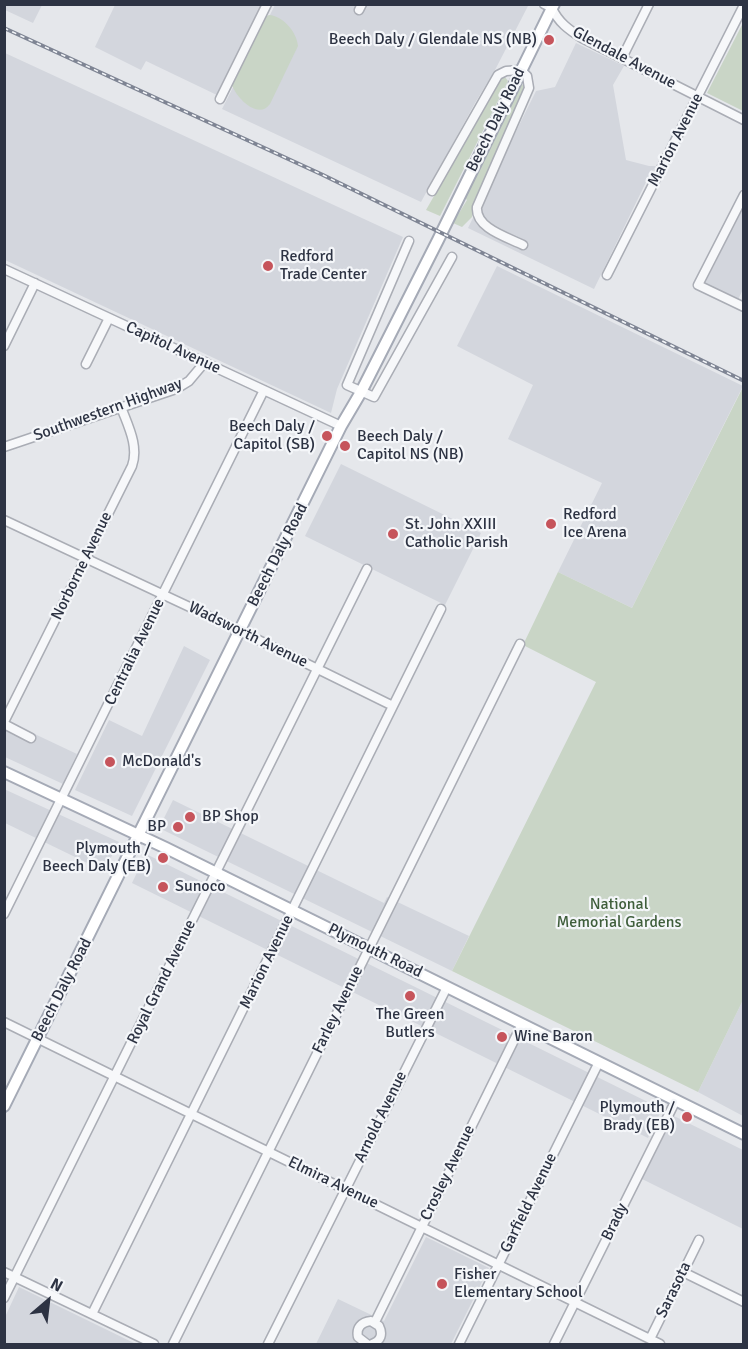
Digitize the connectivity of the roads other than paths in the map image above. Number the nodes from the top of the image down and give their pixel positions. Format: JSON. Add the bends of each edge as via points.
{"nodes":[{"id":1,"x":267,"y":4,"type":"edge"},
{"id":2,"x":649,"y":4,"type":"edge"},
{"id":3,"x":744,"y":5,"type":"edge"},
{"id":4,"x":550,"y":6,"type":"edge"},
{"id":5,"x":622,"y":58,"type":"junction"},
{"id":6,"x":521,"y":70,"type":"junction"},
{"id":7,"x":698,"y":97,"type":"junction"},
{"id":8,"x":220,"y":99,"type":"dead end"},
{"id":9,"x":744,"y":120,"type":"edge"},
{"id":10,"x":432,"y":191,"type":"dead end"},
{"id":11,"x":744,"y":195,"type":"edge"},
{"id":12,"x":409,"y":241,"type":"dead end"},
{"id":13,"x":523,"y":245,"type":"dead end"},
{"id":14,"x":452,"y":257,"type":"dead end"},
{"id":15,"x":4,"y":269,"type":"edge"},
{"id":16,"x":607,"y":274,"type":"dead end"},
{"id":17,"x":35,"y":283,"type":"junction"},
{"id":18,"x":744,"y":307,"type":"edge"},
{"id":19,"x":109,"y":318,"type":"junction"},
{"id":20,"x":4,"y":346,"type":"edge"},
{"id":21,"x":204,"y":362,"type":"junction"},
{"id":22,"x":86,"y":364,"type":"dead end"},
{"id":23,"x":264,"y":390,"type":"junction"},
{"id":24,"x":361,"y":392,"type":"junction"},
{"id":25,"x":122,"y":407,"type":"junction"},
{"id":26,"x":341,"y":426,"type":"junction"},
{"id":27,"x":4,"y":447,"type":"edge"},
{"id":28,"x":6,"y":524,"type":"edge"},
{"id":29,"x":86,"y":558,"type":"junction"},
{"id":30,"x":368,"y":569,"type":"dead end"},
{"id":31,"x":163,"y":594,"type":"junction"},
{"id":32,"x":441,"y":609,"type":"dead end"},
{"id":33,"x":240,"y":631,"type":"junction"},
{"id":34,"x":520,"y":644,"type":"dead end"},
{"id":35,"x":317,"y":668,"type":"junction"},
{"id":36,"x":393,"y":706,"type":"junction"},
{"id":37,"x":4,"y":723,"type":"edge"},
{"id":38,"x":31,"y":738,"type":"dead end"},
{"id":39,"x":4,"y":772,"type":"edge"},
{"id":40,"x":62,"y":798,"type":"junction"},
{"id":41,"x":140,"y":835,"type":"junction"},
{"id":42,"x":216,"y":872,"type":"junction"},
{"id":43,"x":292,"y":910,"type":"junction"},
{"id":44,"x":4,"y":914,"type":"edge"},
{"id":45,"x":369,"y":948,"type":"junction"},
{"id":46,"x":447,"y":987,"type":"junction"},
{"id":47,"x":4,"y":1022,"type":"edge"},
{"id":48,"x":522,"y":1024,"type":"junction"},
{"id":49,"x":38,"y":1038,"type":"junction"},
{"id":50,"x":599,"y":1062,"type":"junction"},
{"id":51,"x":115,"y":1076,"type":"junction"},
{"id":52,"x":676,"y":1100,"type":"junction"},
{"id":53,"x":4,"y":1106,"type":"edge"},
{"id":54,"x":192,"y":1113,"type":"junction"},
{"id":55,"x":744,"y":1134,"type":"edge"},
{"id":56,"x":268,"y":1151,"type":"junction"},
{"id":57,"x":345,"y":1188,"type":"junction"},
{"id":58,"x":422,"y":1227,"type":"junction"},
{"id":59,"x":699,"y":1240,"type":"dead end"},
{"id":60,"x":498,"y":1265,"type":"junction"},
{"id":61,"x":4,"y":1272,"type":"edge"},
{"id":62,"x":683,"y":1272,"type":"junction"},
{"id":63,"x":15,"y":1277,"type":"junction"},
{"id":64,"x":4,"y":1298,"type":"edge"},
{"id":65,"x":744,"y":1302,"type":"edge"},
{"id":66,"x":575,"y":1303,"type":"junction"},
{"id":67,"x":92,"y":1314,"type":"junction"},
{"id":68,"x":375,"y":1322,"type":"junction"},
{"id":69,"x":650,"y":1339,"type":"junction"},
{"id":70,"x":154,"y":1344,"type":"edge"},
{"id":71,"x":173,"y":1344,"type":"edge"},
{"id":72,"x":268,"y":1344,"type":"edge"},
{"id":73,"x":367,"y":1344,"type":"edge"},
{"id":74,"x":372,"y":1344,"type":"edge"},
{"id":75,"x":459,"y":1344,"type":"edge"},
{"id":76,"x":554,"y":1344,"type":"edge"},
{"id":77,"x":660,"y":1344,"type":"edge"}],
"edges":[{"from":1,"to":8,"type":"street"},
{"from":2,"to":5,"type":"street"},
{"from":3,"to":7,"type":"street","name":"Marion Avenue"},
{"from":4,"to":5,"type":"street","name":"Glendale Avenue","via":[[575,34]]},
{"from":4,"to":6,"type":"main road","name":"Beech Daly Road"},
{"from":5,"to":7,"type":"street","name":"Glendale Avenue"},
{"from":6,"to":10,"type":"street","via":[[498,75]]},
{"from":6,"to":13,"type":"street","via":[[527,76],[529,88],[476,213],[488,228]]},
{"from":6,"to":24,"type":"main road","name":"Beech Daly Road"},
{"from":7,"to":9,"type":"street","name":"Glendale Avenue"},
{"from":7,"to":16,"type":"street","name":"Marion Avenue"},
{"from":11,"to":18,"type":"street","via":[[698,285]]},
{"from":12,"to":24,"type":"street","via":[[347,385]]},
{"from":14,"to":24,"type":"street","via":[[374,397]]},
{"from":15,"to":17,"type":"street","name":"Capitol Avenue"},
{"from":17,"to":19,"type":"street","name":"Capitol Avenue"},
{"from":17,"to":20,"type":"street"},
{"from":19,"to":21,"type":"street","name":"Capitol Avenue"},
{"from":19,"to":22,"type":"street"},
{"from":21,"to":23,"type":"street","name":"Capitol Avenue"},
{"from":21,"to":25,"type":"street","name":"Southwestern Highway","via":[[181,387]]},
{"from":23,"to":26,"type":"street","name":"Capitol Avenue"},
{"from":23,"to":31,"type":"street","name":"Centralia Avenue"},
{"from":24,"to":26,"type":"main road","name":"Beech Daly Road"},
{"from":25,"to":27,"type":"street","name":"Southwestern Highway"},
{"from":25,"to":29,"type":"street","name":"Norborne Avenue","via":[[134,444],[134,459]]},
{"from":26,"to":33,"type":"main road","name":"Beech Daly Road"},
{"from":28,"to":29,"type":"street","name":"Wadsworth Avenue"},
{"from":29,"to":31,"type":"street","name":"Wadsworth Avenue"},
{"from":29,"to":37,"type":"street","name":"Norborne Avenue"},
{"from":30,"to":35,"type":"street","name":"Royal Grand Avenue"},
{"from":31,"to":33,"type":"street","name":"Wadsworth Avenue"},
{"from":31,"to":40,"type":"street","name":"Centralia Avenue"},
{"from":32,"to":36,"type":"street","name":"Marion Avenue"},
{"from":33,"to":35,"type":"street","name":"Wadsworth Avenue"},
{"from":33,"to":41,"type":"main road","name":"Beech Daly Road"},
{"from":34,"to":45,"type":"street","name":"Farley Avenue"},
{"from":35,"to":36,"type":"street","name":"Wadsworth Avenue"},
{"from":35,"to":42,"type":"street","name":"Royal Grand Avenue"},
{"from":36,"to":43,"type":"street","name":"Marion Avenue"},
{"from":37,"to":38,"type":"street"},
{"from":39,"to":40,"type":"main road","name":"Plymouth Road"},
{"from":40,"to":41,"type":"main road","name":"Plymouth Road"},
{"from":40,"to":44,"type":"street","name":"Centralia Avenue"},
{"from":41,"to":42,"type":"main road","name":"Plymouth Road"},
{"from":41,"to":49,"type":"main road","name":"Beech Daly Road"},
{"from":42,"to":43,"type":"main road","name":"Plymouth Road"},
{"from":42,"to":51,"type":"street","name":"Royal Grand Avenue"},
{"from":43,"to":45,"type":"main road","name":"Plymouth Road"},
{"from":43,"to":54,"type":"street","name":"Marion Avenue"},
{"from":45,"to":46,"type":"main road","name":"Plymouth Road"},
{"from":45,"to":56,"type":"street","name":"Farley Avenue"},
{"from":46,"to":48,"type":"main road","name":"Plymouth Road"},
{"from":46,"to":57,"type":"street","name":"Arnold Avenue"},
{"from":47,"to":49,"type":"street","name":"Elmira Avenue"},
{"from":48,"to":50,"type":"main road","name":"Plymouth Road"},
{"from":48,"to":58,"type":"street","name":"Crosley Avenue"},
{"from":49,"to":51,"type":"street","name":"Elmira Avenue"},
{"from":49,"to":53,"type":"main road","name":"Beech Daly Road"},
{"from":50,"to":52,"type":"main road","name":"Plymouth Road"},
{"from":50,"to":60,"type":"street","name":"Garfield Avenue"},
{"from":51,"to":54,"type":"street","name":"Elmira Avenue"},
{"from":51,"to":63,"type":"street","name":"Royal Grand Avenue"},
{"from":52,"to":55,"type":"main road","name":"Plymouth Road"},
{"from":52,"to":66,"type":"street","name":"Brady"},
{"from":54,"to":56,"type":"street","name":"Elmira Avenue"},
{"from":54,"to":67,"type":"street","name":"Marion Avenue"},
{"from":56,"to":57,"type":"street","name":"Elmira Avenue"},
{"from":56,"to":71,"type":"street","name":"Farley Avenue"},
{"from":57,"to":58,"type":"street","name":"Elmira Avenue"},
{"from":57,"to":72,"type":"street","name":"Arnold Avenue"},
{"from":58,"to":60,"type":"street","name":"Elmira Avenue"},
{"from":58,"to":68,"type":"street","name":"Crosley Avenue"},
{"from":59,"to":62,"type":"street","name":"Sarasota"},
{"from":60,"to":66,"type":"street","name":"Elmira Avenue"},
{"from":60,"to":75,"type":"street","name":"Garfield Avenue"},
{"from":61,"to":63,"type":"street"},
{"from":62,"to":65,"type":"street"},
{"from":62,"to":69,"type":"street","name":"Sarasota"},
{"from":63,"to":64,"type":"street","name":"Royal Grand Avenue"},
{"from":63,"to":67,"type":"street"},
{"from":66,"to":69,"type":"street","name":"Elmira Avenue"},
{"from":66,"to":76,"type":"street","name":"Brady"},
{"from":67,"to":70,"type":"street"},
{"from":68,"to":73,"type":"street","via":[[367,1321],[358,1329],[360,1341]]},
{"from":68,"to":74,"type":"street","via":[[381,1334]]},
{"from":69,"to":77,"type":"street","name":"Elmira Avenue"}]}
